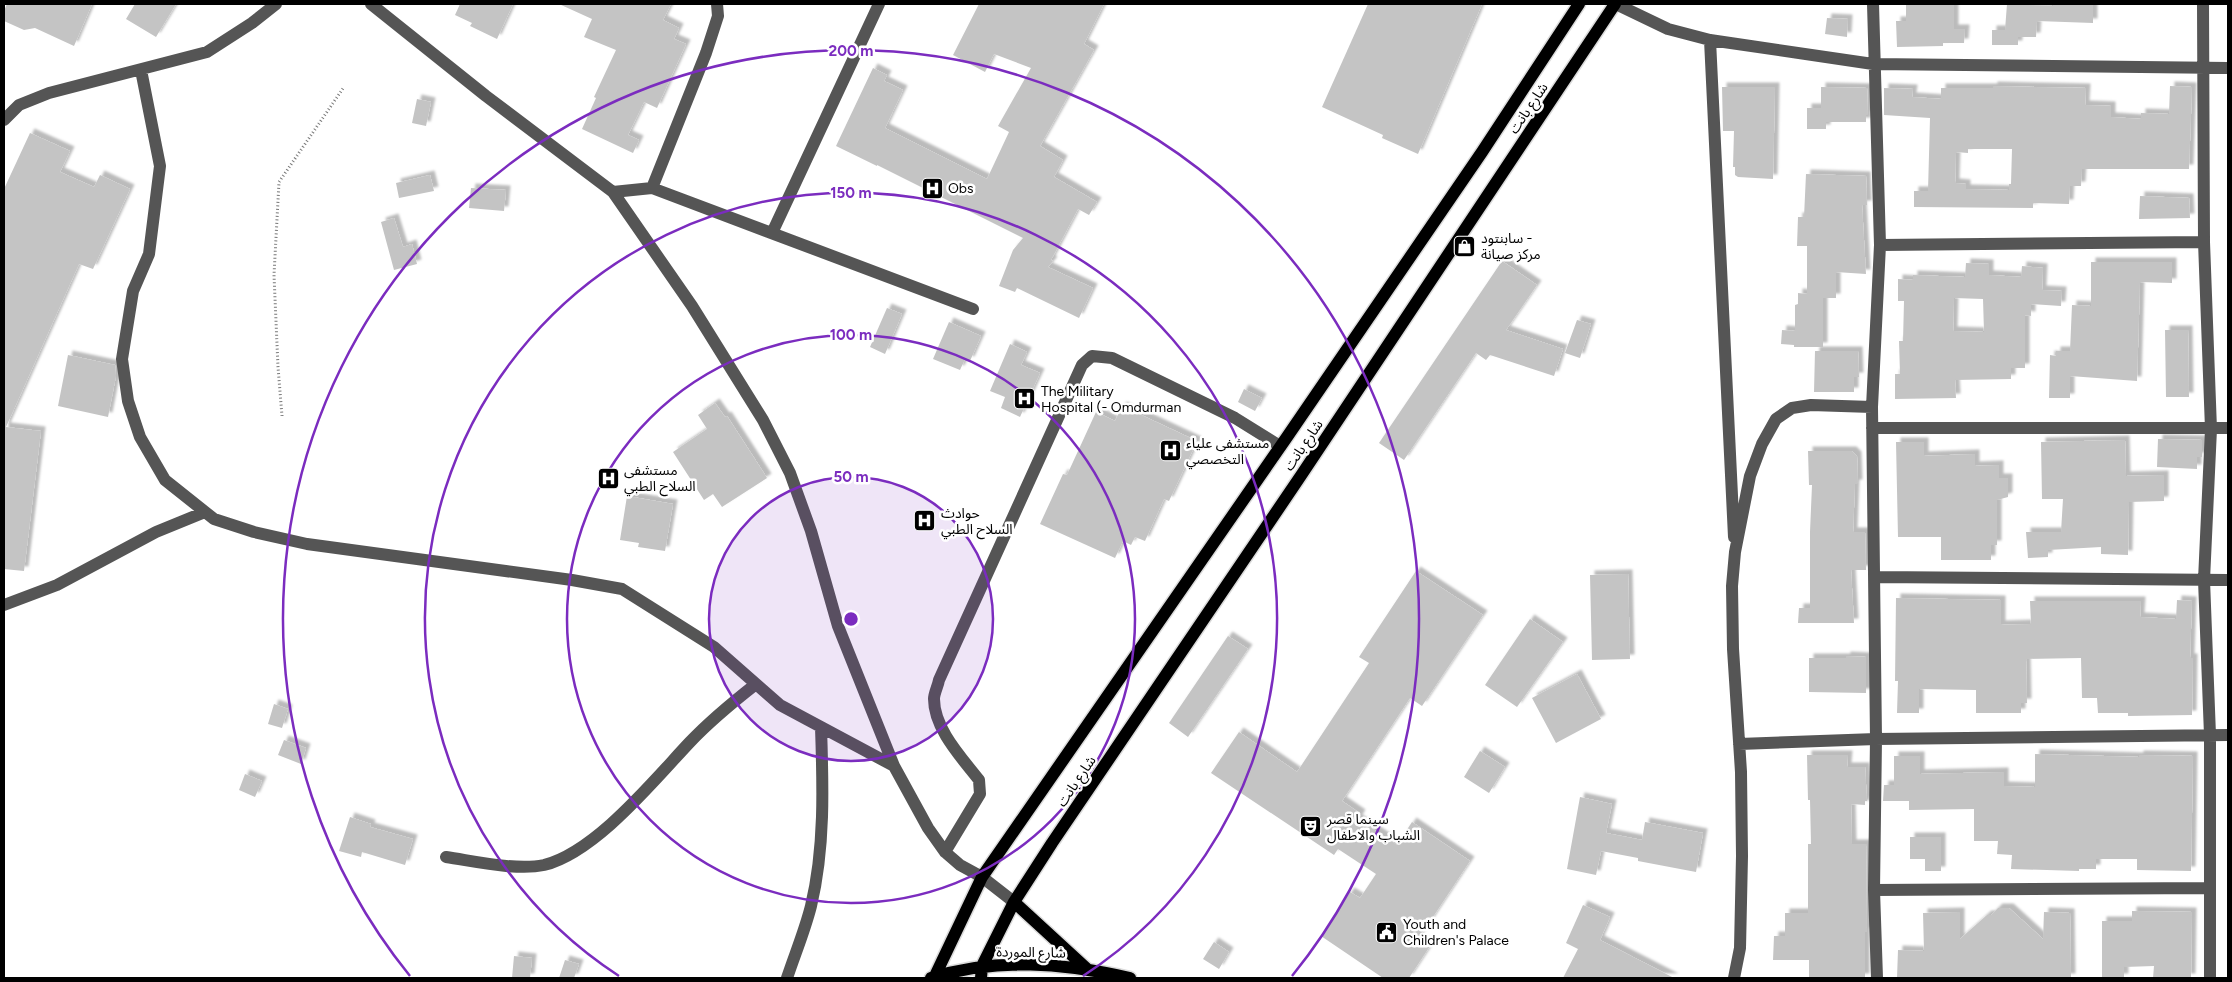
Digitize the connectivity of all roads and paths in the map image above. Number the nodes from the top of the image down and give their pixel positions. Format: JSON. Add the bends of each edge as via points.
{"nodes":[{"id":1,"x":276,"y":4,"type":"edge"},
{"id":2,"x":371,"y":4,"type":"edge"},
{"id":3,"x":717,"y":4,"type":"edge"},
{"id":4,"x":879,"y":4,"type":"edge"},
{"id":5,"x":1579,"y":4,"type":"edge"},
{"id":6,"x":1616,"y":4,"type":"edge"},
{"id":7,"x":1873,"y":4,"type":"edge"},
{"id":8,"x":2203,"y":4,"type":"edge"},
{"id":9,"x":1710,"y":40,"type":"junction"},
{"id":10,"x":1873,"y":64,"type":"junction"},
{"id":11,"x":2204,"y":68,"type":"junction"},
{"id":12,"x":2228,"y":68,"type":"edge"},
{"id":13,"x":141,"y":70,"type":"junction"},
{"id":14,"x":344,"y":87,"type":"dead end"},
{"id":15,"x":4,"y":120,"type":"edge"},
{"id":16,"x":652,"y":188,"type":"junction"},
{"id":17,"x":613,"y":192,"type":"junction"},
{"id":18,"x":772,"y":233,"type":"junction"},
{"id":19,"x":2204,"y":242,"type":"junction"},
{"id":20,"x":1880,"y":245,"type":"junction"},
{"id":21,"x":973,"y":309,"type":"dead end"},
{"id":22,"x":1872,"y":407,"type":"junction"},
{"id":23,"x":282,"y":416,"type":"dead end"},
{"id":24,"x":1872,"y":428,"type":"junction"},
{"id":25,"x":2228,"y":428,"type":"edge"},
{"id":26,"x":2211,"y":429,"type":"junction"},
{"id":27,"x":1280,"y":446,"type":"junction"},
{"id":28,"x":205,"y":512,"type":"junction"},
{"id":29,"x":1735,"y":552,"type":"junction"},
{"id":30,"x":1875,"y":577,"type":"junction"},
{"id":31,"x":2204,"y":580,"type":"junction"},
{"id":32,"x":2228,"y":580,"type":"edge"},
{"id":33,"x":4,"y":605,"type":"edge"},
{"id":34,"x":756,"y":684,"type":"junction"},
{"id":35,"x":821,"y":727,"type":"junction"},
{"id":36,"x":2210,"y":735,"type":"junction"},
{"id":37,"x":2228,"y":735,"type":"edge"},
{"id":38,"x":1876,"y":739,"type":"junction"},
{"id":39,"x":1739,"y":744,"type":"junction"},
{"id":40,"x":894,"y":766,"type":"junction"},
{"id":41,"x":945,"y":852,"type":"junction"},
{"id":42,"x":446,"y":857,"type":"dead end"},
{"id":43,"x":982,"y":877,"type":"junction"},
{"id":44,"x":2209,"y":888,"type":"junction"},
{"id":45,"x":1874,"y":890,"type":"junction"},
{"id":46,"x":1014,"y":902,"type":"junction"},
{"id":47,"x":1088,"y":969,"type":"junction"},
{"id":48,"x":982,"y":972,"type":"edge"},
{"id":49,"x":787,"y":978,"type":"edge"},
{"id":50,"x":933,"y":978,"type":"edge"},
{"id":51,"x":1130,"y":978,"type":"edge"},
{"id":52,"x":1734,"y":978,"type":"edge"},
{"id":53,"x":1877,"y":978,"type":"edge"},
{"id":54,"x":2210,"y":978,"type":"edge"}],
"edges":[{"from":1,"to":13,"type":"street","via":[[207,52]]},
{"from":2,"to":17,"type":"street"},
{"from":3,"to":16,"type":"street","via":[[718,16],[709,44]]},
{"from":4,"to":18,"type":"street"},
{"from":5,"to":27,"type":"main road","name":"شارع بانت"},
{"from":6,"to":9,"type":"street","via":[[1668,29]]},
{"from":6,"to":46,"type":"main road","name":"شارع بانت"},
{"from":7,"to":10,"type":"street"},
{"from":8,"to":11,"type":"street"},
{"from":9,"to":10,"type":"street"},
{"from":9,"to":29,"type":"street"},
{"from":10,"to":11,"type":"street"},
{"from":10,"to":20,"type":"street"},
{"from":11,"to":12,"type":"street"},
{"from":11,"to":19,"type":"street"},
{"from":13,"to":15,"type":"street","via":[[49,93],[19,105]]},
{"from":13,"to":28,"type":"street","via":[[160,166],[149,254],[133,291],[122,359],[128,401],[140,437],[165,480]]},
{"from":14,"to":23,"type":"path","via":[[279,182],[274,275]]},
{"from":16,"to":17,"type":"street"},
{"from":16,"to":18,"type":"street"},
{"from":17,"to":40,"type":"street","via":[[697,314],[763,420],[790,473],[811,531],[838,626]]},
{"from":18,"to":21,"type":"street"},
{"from":19,"to":20,"type":"street"},
{"from":19,"to":26,"type":"street"},
{"from":20,"to":22,"type":"street"},
{"from":22,"to":24,"type":"street"},
{"from":22,"to":29,"type":"street","via":[[1811,405],[1792,408],[1776,419],[1750,476]]},
{"from":24,"to":26,"type":"street"},
{"from":24,"to":30,"type":"street"},
{"from":25,"to":26,"type":"street"},
{"from":26,"to":31,"type":"street"},
{"from":27,"to":41,"type":"street","via":[[1235,418],[1112,358],[1092,356],[1082,365],[934,697],[944,732],[981,787],[980,794]]},
{"from":27,"to":43,"type":"main road","name":"شارع بانت"},
{"from":28,"to":33,"type":"street","via":[[156,532],[58,585]]},
{"from":28,"to":34,"type":"street","via":[[214,519],[254,532],[307,544],[622,589],[714,647]]},
{"from":29,"to":39,"type":"street","via":[[1733,649]]},
{"from":30,"to":31,"type":"street"},
{"from":30,"to":38,"type":"street"},
{"from":31,"to":32,"type":"street"},
{"from":31,"to":36,"type":"street"},
{"from":34,"to":35,"type":"street","via":[[780,706]]},
{"from":34,"to":42,"type":"street","via":[[692,740],[653,783],[587,844],[568,855],[543,865],[506,866]]},
{"from":35,"to":40,"type":"street"},
{"from":35,"to":49,"type":"street","via":[[817,869],[811,906]]},
{"from":36,"to":37,"type":"street"},
{"from":36,"to":38,"type":"street"},
{"from":36,"to":44,"type":"street"},
{"from":38,"to":39,"type":"street"},
{"from":38,"to":45,"type":"street"},
{"from":39,"to":52,"type":"street","via":[[1742,913]]},
{"from":40,"to":41,"type":"street"},
{"from":41,"to":43,"type":"street"},
{"from":43,"to":46,"type":"street"},
{"from":43,"to":50,"type":"main road","name":"شارع بانت"},
{"from":44,"to":45,"type":"street"},
{"from":44,"to":54,"type":"street"},
{"from":45,"to":53,"type":"street"},
{"from":46,"to":47,"type":"main road"},
{"from":46,"to":48,"type":"main road","name":"شارع بانت"},
{"from":47,"to":48,"type":"main road","name":"شارع الموردة","via":[[1030,964]]},
{"from":47,"to":51,"type":"main road","name":"شارع الموردة"},
{"from":48,"to":50,"type":"main road","name":"شارع الموردة"}]}
